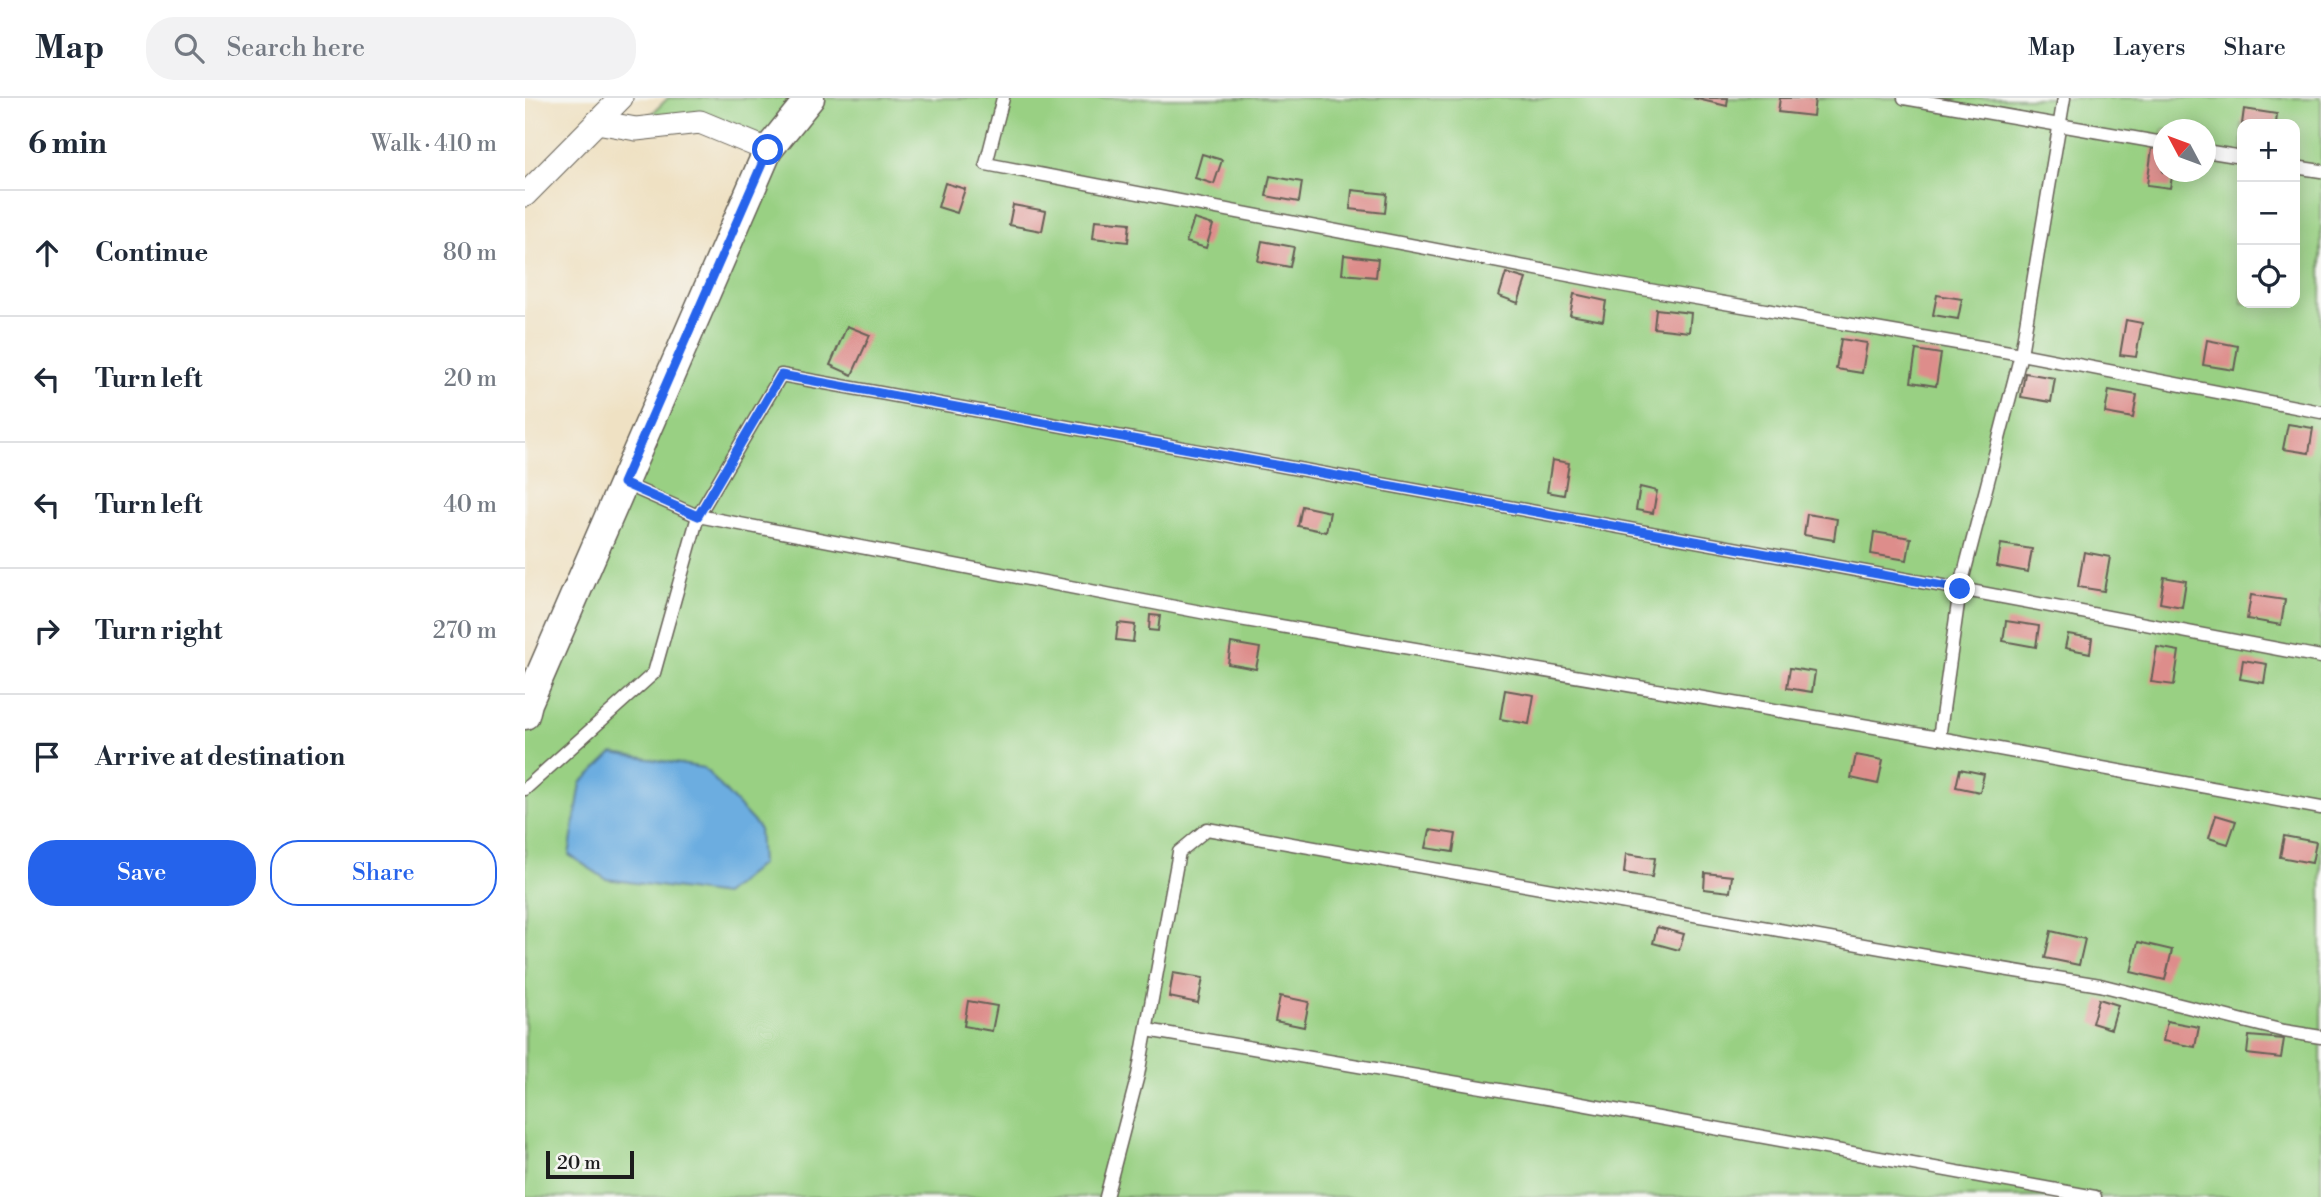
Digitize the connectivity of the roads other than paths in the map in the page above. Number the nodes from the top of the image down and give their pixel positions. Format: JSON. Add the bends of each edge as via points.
{"nodes":[{"id":1,"x":621,"y":98,"type":"edge"},
{"id":2,"x":810,"y":98,"type":"edge"},
{"id":3,"x":1003,"y":98,"type":"edge"},
{"id":4,"x":1904,"y":98,"type":"edge"},
{"id":5,"x":2064,"y":98,"type":"edge"},
{"id":6,"x":597,"y":122,"type":"junction"},
{"id":7,"x":2059,"y":125,"type":"junction"},
{"id":8,"x":2153,"y":142,"type":"edge"},
{"id":9,"x":768,"y":150,"type":"junction"},
{"id":10,"x":2216,"y":153,"type":"edge"},
{"id":11,"x":2237,"y":157,"type":"edge"},
{"id":12,"x":2300,"y":168,"type":"edge"},
{"id":13,"x":2321,"y":172,"type":"edge"},
{"id":14,"x":525,"y":195,"type":"edge"},
{"id":15,"x":2021,"y":354,"type":"junction"},
{"id":16,"x":2321,"y":412,"type":"edge"},
{"id":17,"x":623,"y":483,"type":"junction"},
{"id":18,"x":698,"y":516,"type":"junction"},
{"id":19,"x":1960,"y":589,"type":"junction"},
{"id":20,"x":2321,"y":657,"type":"edge"},
{"id":21,"x":525,"y":715,"type":"edge"},
{"id":22,"x":1940,"y":738,"type":"junction"},
{"id":23,"x":525,"y":789,"type":"edge"},
{"id":24,"x":2321,"y":808,"type":"edge"},
{"id":25,"x":1147,"y":1030,"type":"junction"},
{"id":26,"x":2321,"y":1037,"type":"edge"},
{"id":27,"x":1106,"y":1197,"type":"edge"},
{"id":28,"x":2095,"y":1197,"type":"edge"}],
"edges":[{"from":1,"to":6,"type":"street"},
{"from":2,"to":9,"type":"street"},
{"from":3,"to":15,"type":"lane","via":[[986,164],[1620,285]]},
{"from":4,"to":7,"type":"lane"},
{"from":5,"to":7,"type":"lane"},
{"from":6,"to":9,"type":"street","via":[[636,129],[700,122]]},
{"from":6,"to":14,"type":"street"},
{"from":7,"to":8,"type":"lane"},
{"from":7,"to":15,"type":"lane"},
{"from":9,"to":17,"type":"street"},
{"from":10,"to":11,"type":"lane"},
{"from":12,"to":13,"type":"lane"},
{"from":15,"to":16,"type":"lane"},
{"from":15,"to":19,"type":"lane"},
{"from":17,"to":18,"type":"lane"},
{"from":17,"to":21,"type":"street"},
{"from":18,"to":19,"type":"lane","via":[[781,375]]},
{"from":18,"to":22,"type":"lane","via":[[1222,616]]},
{"from":18,"to":23,"type":"lane","via":[[654,673]]},
{"from":19,"to":20,"type":"lane"},
{"from":19,"to":22,"type":"lane"},
{"from":22,"to":24,"type":"lane"},
{"from":25,"to":26,"type":"lane","via":[[1179,852],[1207,828],[2100,985]]},
{"from":25,"to":27,"type":"lane"},
{"from":25,"to":28,"type":"lane"}]}
